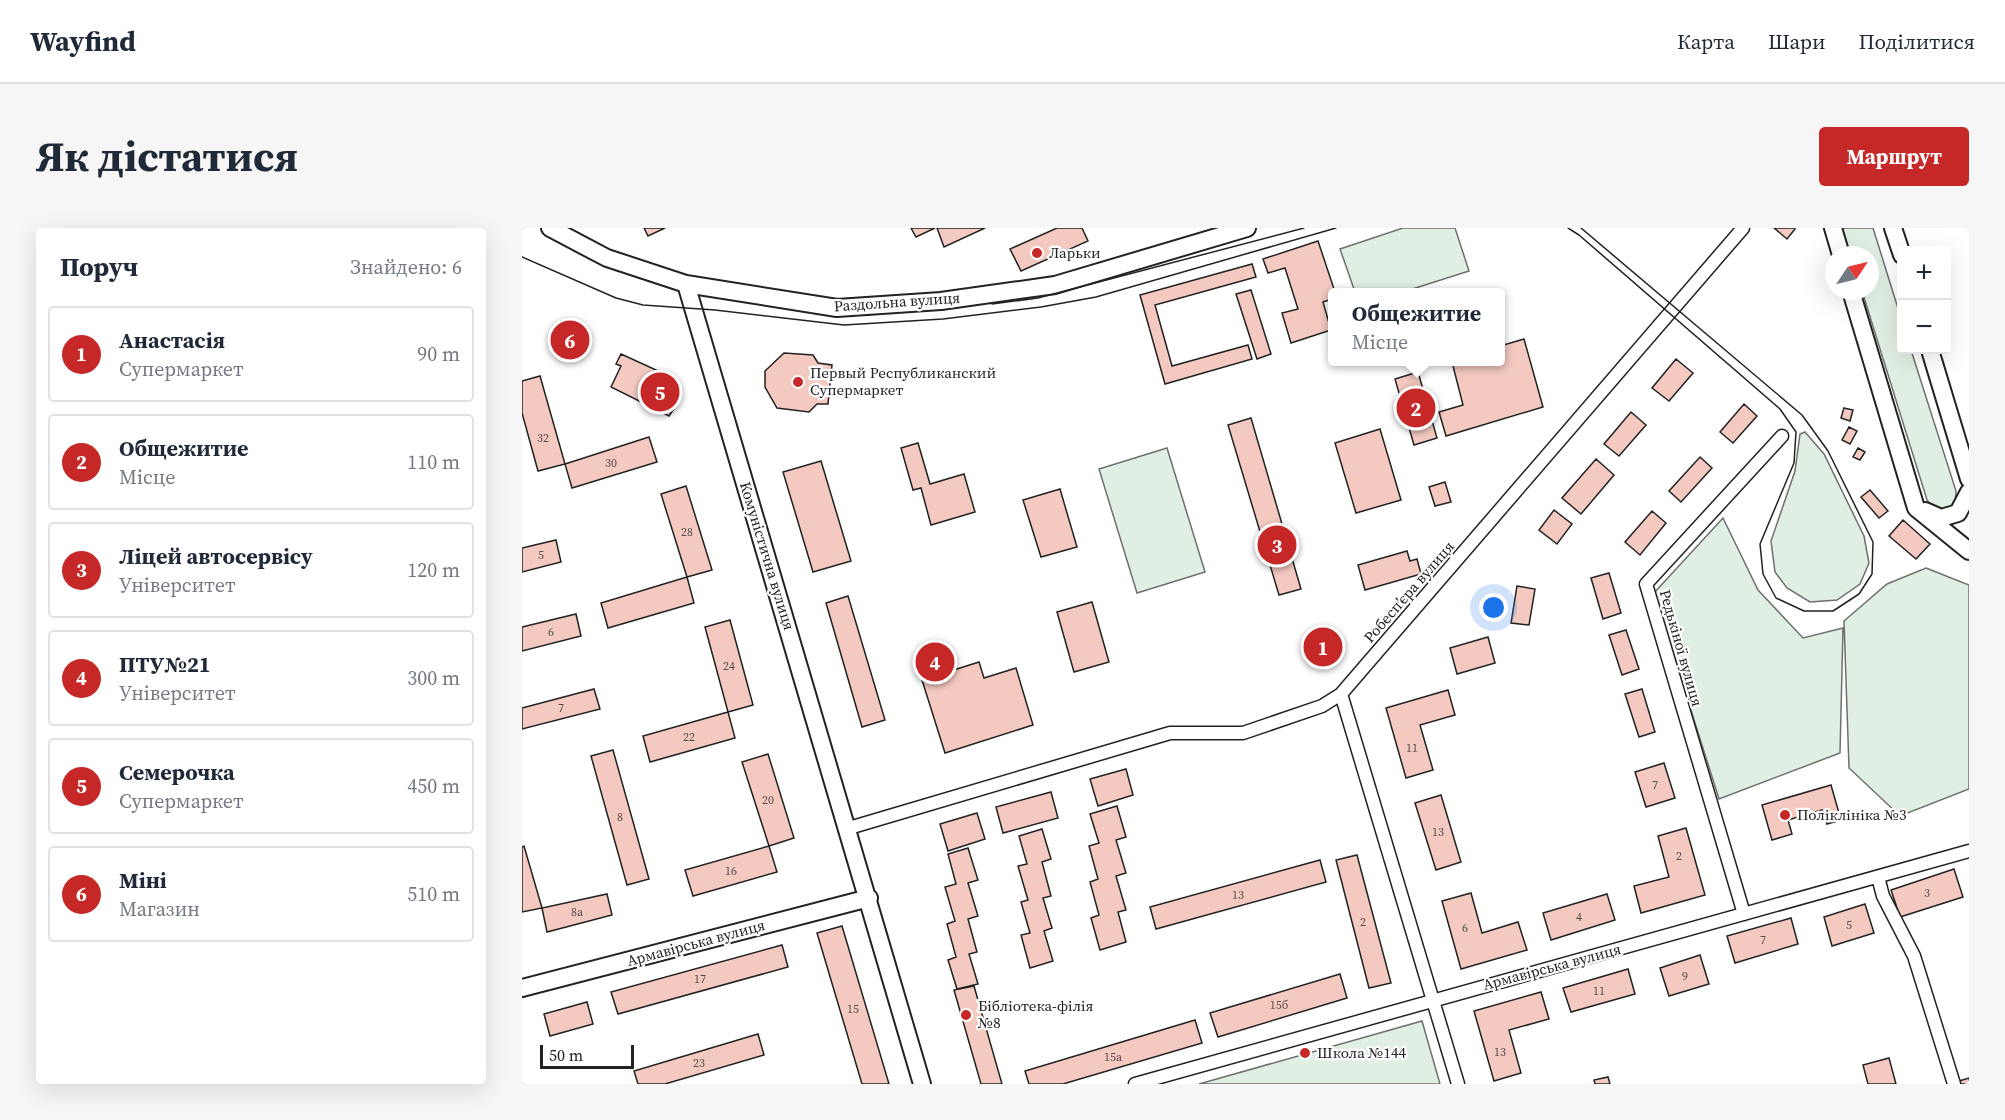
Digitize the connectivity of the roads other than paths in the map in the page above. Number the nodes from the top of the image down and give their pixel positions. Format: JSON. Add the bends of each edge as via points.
{"nodes":[{"id":1,"x":550,"y":228,"type":"edge"},
{"id":2,"x":1247,"y":228,"type":"edge"},
{"id":3,"x":1743,"y":228,"type":"edge"},
{"id":4,"x":1833,"y":228,"type":"edge"},
{"id":5,"x":1893,"y":228,"type":"edge"},
{"id":6,"x":1838,"y":246,"type":"edge"},
{"id":7,"x":1899,"y":246,"type":"edge"},
{"id":8,"x":686,"y":284,"type":"junction"},
{"id":9,"x":1854,"y":300,"type":"edge"},
{"id":10,"x":1931,"y":354,"type":"edge"},
{"id":11,"x":1782,"y":436,"type":"dead end"},
{"id":12,"x":1969,"y":479,"type":"edge"},
{"id":13,"x":1969,"y":492,"type":"edge"},
{"id":14,"x":1916,"y":508,"type":"junction"},
{"id":15,"x":1969,"y":551,"type":"edge"},
{"id":16,"x":1341,"y":694,"type":"junction"},
{"id":17,"x":849,"y":828,"type":"junction"},
{"id":18,"x":1969,"y":851,"type":"edge"},
{"id":19,"x":1878,"y":877,"type":"junction"},
{"id":20,"x":869,"y":898,"type":"junction"},
{"id":21,"x":1744,"y":914,"type":"junction"},
{"id":22,"x":522,"y":988,"type":"edge"},
{"id":23,"x":1433,"y":1000,"type":"junction"},
{"id":24,"x":922,"y":1084,"type":"edge"},
{"id":25,"x":1135,"y":1084,"type":"edge"},
{"id":26,"x":1458,"y":1084,"type":"edge"},
{"id":27,"x":1954,"y":1084,"type":"edge"}],
"edges":[{"from":1,"to":8,"type":"street","name":"Раздольна вулиця","via":[[607,258]]},
{"from":2,"to":8,"type":"street","name":"Раздольна вулиця","via":[[1055,285],[941,301],[837,308]]},
{"from":3,"to":16,"type":"street","name":"Робесп’єра вулиця"},
{"from":4,"to":6,"type":"street"},
{"from":5,"to":7,"type":"street"},
{"from":8,"to":17,"type":"street","name":"Комуністична вулиця"},
{"from":9,"to":14,"type":"street"},
{"from":10,"to":12,"type":"street"},
{"from":11,"to":21,"type":"street","name":"Редькіної вулиця","via":[[1646,584]]},
{"from":13,"to":14,"type":"street","via":[[1958,513],[1941,518]]},
{"from":14,"to":15,"type":"street"},
{"from":16,"to":17,"type":"street","via":[[1322,706],[1237,734],[1170,733]]},
{"from":16,"to":23,"type":"street"},
{"from":17,"to":20,"type":"street","name":"Комуністична вулиця"},
{"from":18,"to":19,"type":"street","name":"Армавірська вулиця"},
{"from":19,"to":21,"type":"street","name":"Армавірська вулиця"},
{"from":19,"to":27,"type":"street","via":[[1883,896],[1914,956]]},
{"from":20,"to":22,"type":"street","name":"Армавірська вулиця"},
{"from":20,"to":24,"type":"street","name":"Комуністична вулиця"},
{"from":21,"to":23,"type":"street","name":"Армавірська вулиця"},
{"from":23,"to":25,"type":"street","name":"Армавірська вулиця"},
{"from":23,"to":26,"type":"street"}]}
